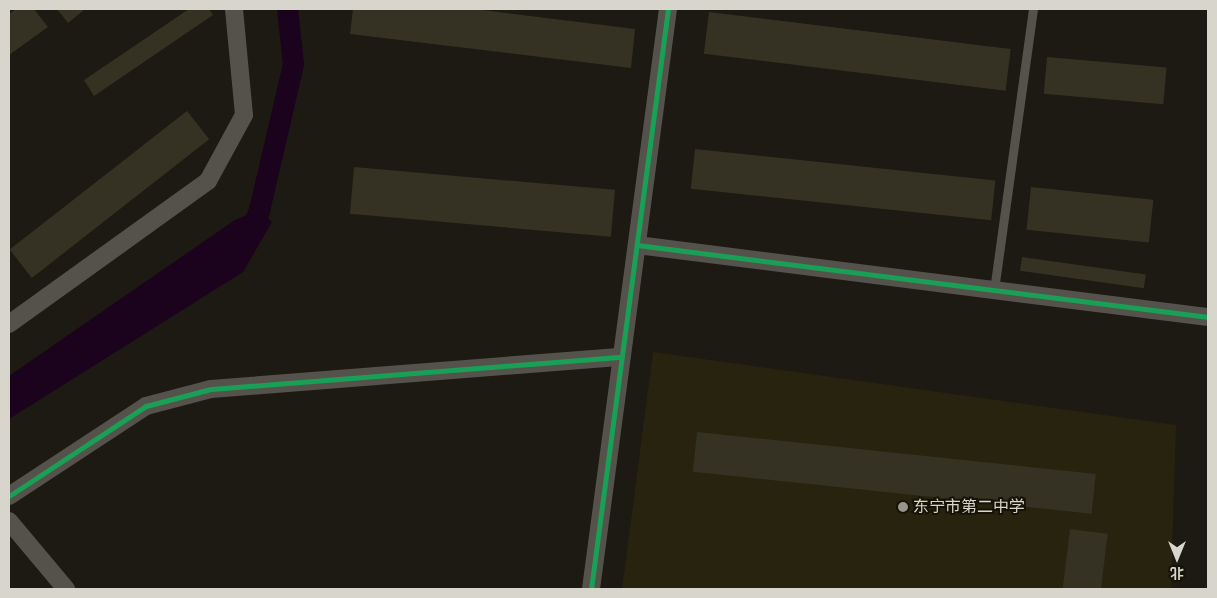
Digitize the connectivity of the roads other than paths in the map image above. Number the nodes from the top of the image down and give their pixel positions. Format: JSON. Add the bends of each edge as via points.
{"nodes":[{"id":1,"x":234,"y":9,"type":"edge"},
{"id":2,"x":668,"y":9,"type":"edge"},
{"id":3,"x":1033,"y":9,"type":"edge"},
{"id":4,"x":637,"y":245,"type":"junction"},
{"id":5,"x":994,"y":290,"type":"junction"},
{"id":6,"x":1208,"y":317,"type":"edge"},
{"id":7,"x":9,"y":324,"type":"edge"},
{"id":8,"x":622,"y":357,"type":"junction"},
{"id":9,"x":9,"y":496,"type":"edge"},
{"id":10,"x":9,"y":521,"type":"edge"},
{"id":11,"x":66,"y":589,"type":"edge"},
{"id":12,"x":592,"y":589,"type":"edge"}],
"edges":[{"from":1,"to":7,"type":"street","via":[[244,115],[208,181]]},
{"from":2,"to":4,"type":"street"},
{"from":3,"to":5,"type":"lane"},
{"from":4,"to":5,"type":"street"},
{"from":4,"to":8,"type":"street"},
{"from":5,"to":6,"type":"street"},
{"from":8,"to":9,"type":"street","via":[[211,389],[146,406]]},
{"from":8,"to":12,"type":"street"},
{"from":10,"to":11,"type":"street"}]}
